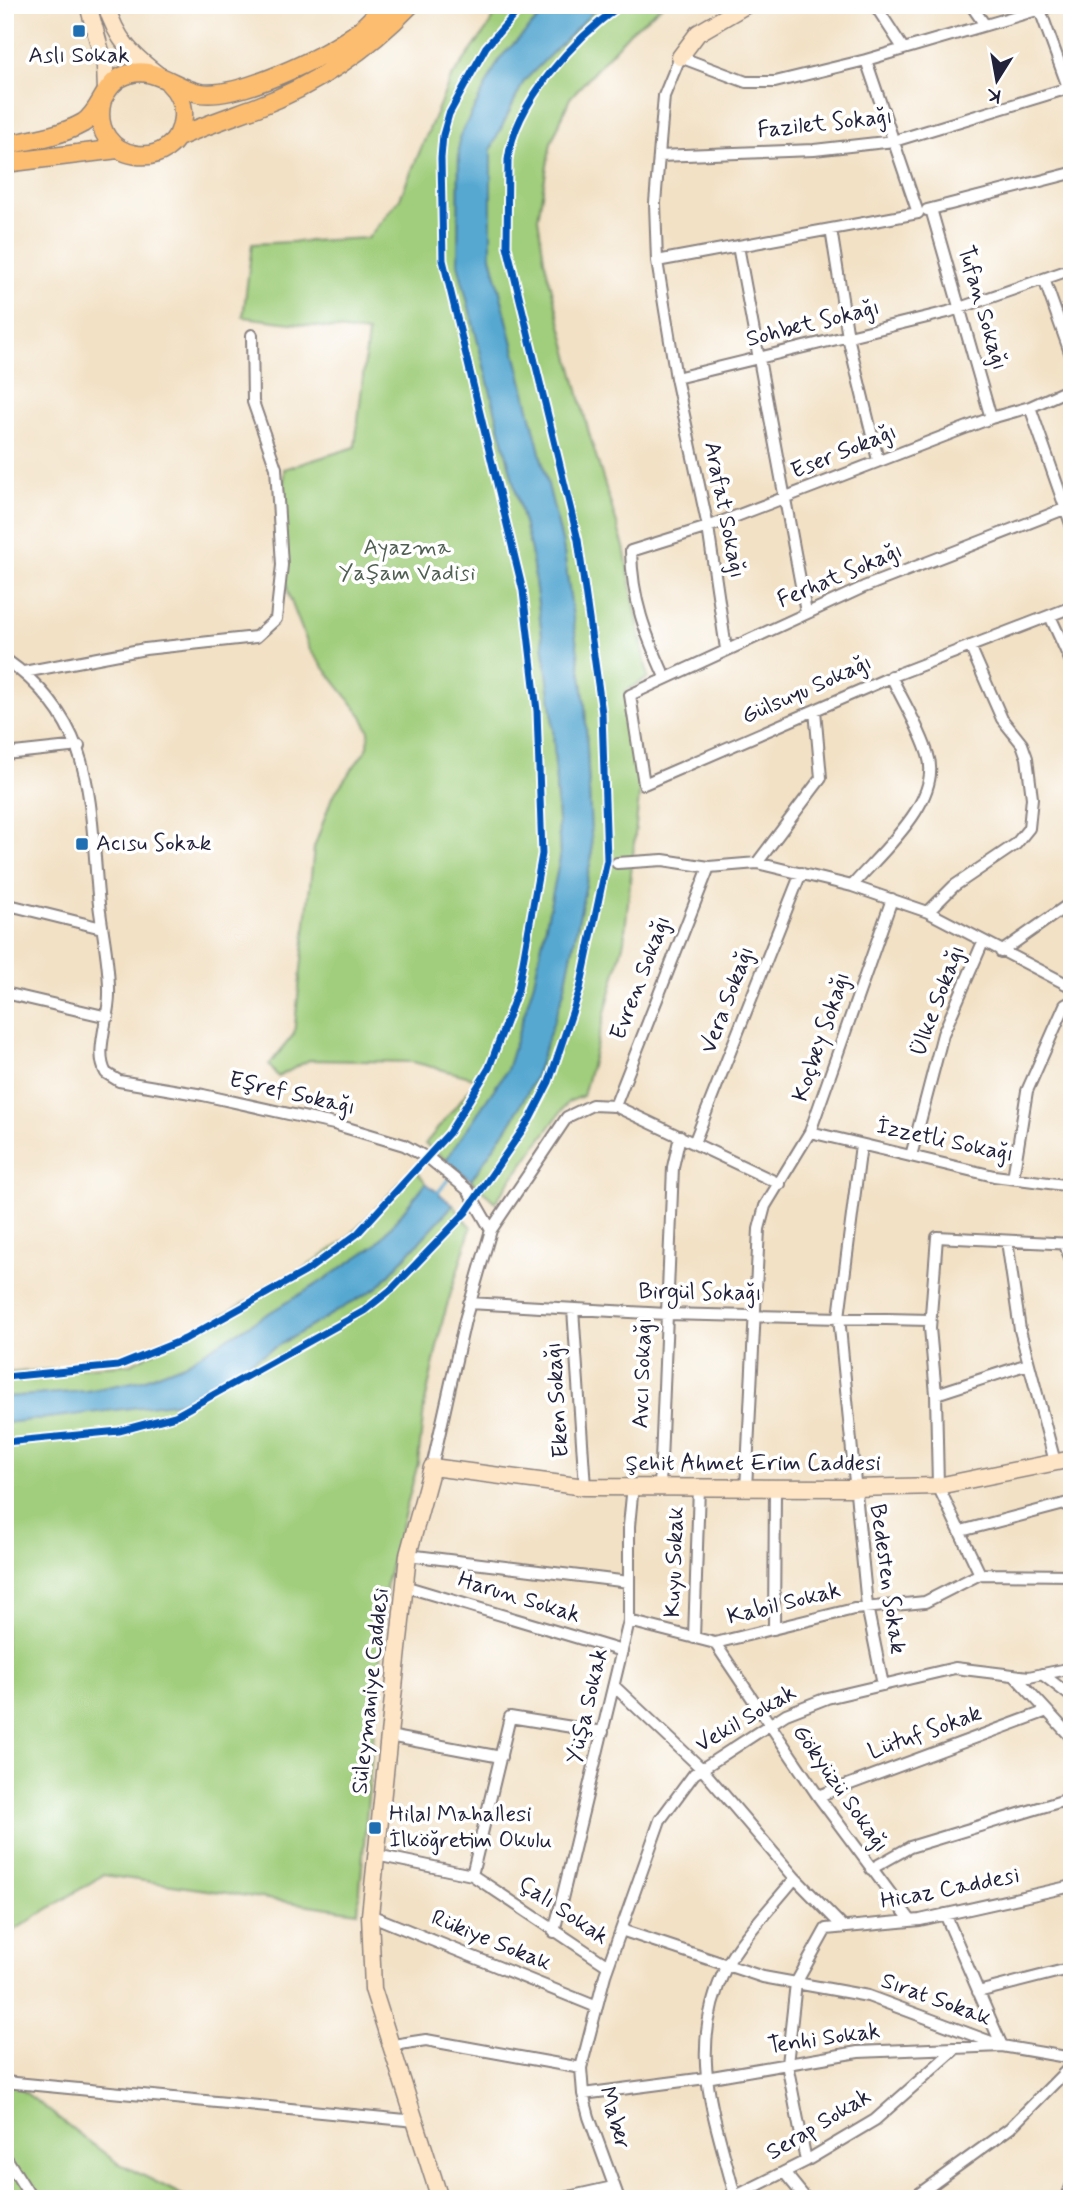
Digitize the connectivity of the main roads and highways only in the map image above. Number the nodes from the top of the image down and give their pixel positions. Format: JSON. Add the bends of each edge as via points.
{"nodes":[{"id":1,"x":385,"y":5,"type":"edge"},
{"id":2,"x":410,"y":5,"type":"edge"},
{"id":3,"x":163,"y":78,"type":"junction"},
{"id":4,"x":106,"y":91,"type":"junction"},
{"id":5,"x":176,"y":138,"type":"junction"},
{"id":6,"x":5,"y":145,"type":"edge"},
{"id":7,"x":118,"y":149,"type":"junction"},
{"id":8,"x":5,"y":163,"type":"edge"}],
"edges":[{"from":1,"to":3,"type":"main road","via":[[355,34],[303,65],[243,87],[205,94]]},
{"from":2,"to":5,"type":"main road","via":[[384,33],[332,69],[259,106]]},
{"from":3,"to":4,"type":"main road","via":[[151,73],[127,74]]},
{"from":3,"to":5,"type":"main road","via":[[180,99],[183,112]]},
{"from":4,"to":6,"type":"main road","via":[[83,122]]},
{"from":4,"to":7,"type":"main road","via":[[99,115],[102,129]]},
{"from":5,"to":7,"type":"main road","via":[[144,156]]},
{"from":7,"to":8,"type":"main road"}]}
